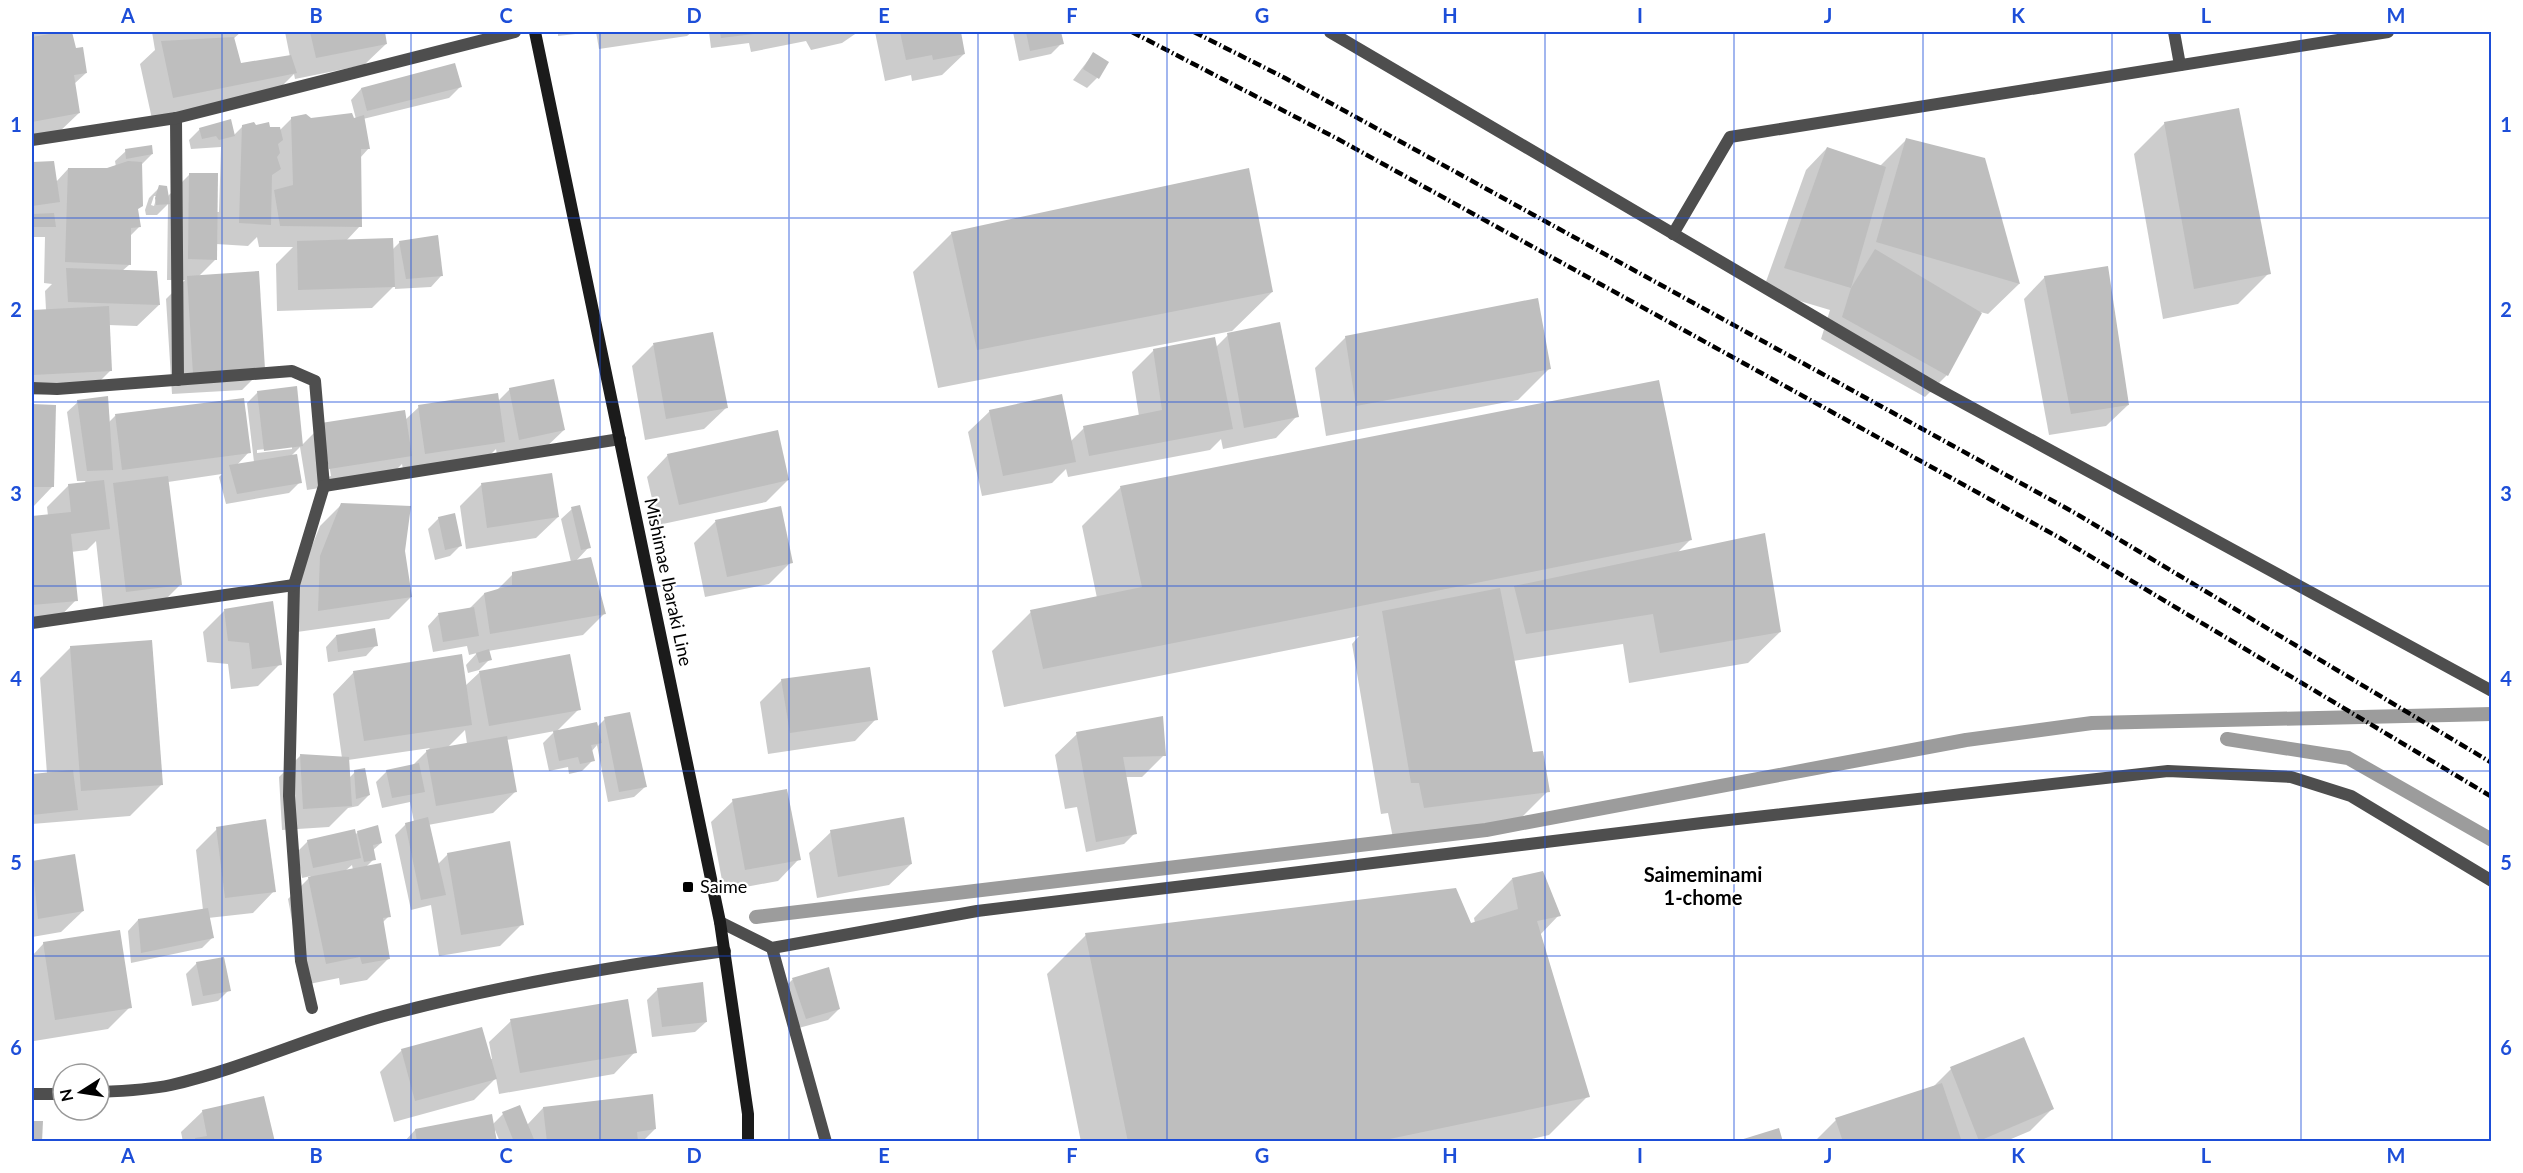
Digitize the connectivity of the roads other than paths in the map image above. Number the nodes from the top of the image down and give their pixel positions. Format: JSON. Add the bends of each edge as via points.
{"nodes":[{"id":1,"x":515,"y":32,"type":"edge"},
{"id":2,"x":535,"y":32,"type":"edge"},
{"id":3,"x":1330,"y":32,"type":"edge"},
{"id":4,"x":2174,"y":32,"type":"edge"},
{"id":5,"x":2388,"y":32,"type":"edge"},
{"id":6,"x":2180,"y":64,"type":"junction"},
{"id":7,"x":176,"y":118,"type":"junction"},
{"id":8,"x":32,"y":141,"type":"edge"},
{"id":9,"x":1673,"y":234,"type":"junction"},
{"id":10,"x":178,"y":380,"type":"junction"},
{"id":11,"x":32,"y":388,"type":"edge"},
{"id":12,"x":620,"y":439,"type":"junction"},
{"id":13,"x":324,"y":486,"type":"junction"},
{"id":14,"x":294,"y":585,"type":"junction"},
{"id":15,"x":32,"y":623,"type":"edge"},
{"id":16,"x":2492,"y":691,"type":"edge"},
{"id":17,"x":2492,"y":881,"type":"edge"},
{"id":18,"x":720,"y":922,"type":"junction"},
{"id":19,"x":772,"y":948,"type":"junction"},
{"id":20,"x":724,"y":951,"type":"junction"},
{"id":21,"x":312,"y":1008,"type":"dead end"},
{"id":22,"x":111,"y":1091,"type":"edge"},
{"id":23,"x":32,"y":1094,"type":"edge"},
{"id":24,"x":51,"y":1094,"type":"edge"},
{"id":25,"x":748,"y":1142,"type":"edge"},
{"id":26,"x":825,"y":1142,"type":"edge"}],
"edges":[{"from":1,"to":7,"type":"street"},
{"from":2,"to":12,"type":"main road","name":"Mishimae Ibaraki Line"},
{"from":3,"to":9,"type":"street"},
{"from":4,"to":6,"type":"street"},
{"from":5,"to":6,"type":"street"},
{"from":6,"to":9,"type":"street","via":[[1730,137]]},
{"from":7,"to":8,"type":"street"},
{"from":7,"to":10,"type":"street"},
{"from":9,"to":16,"type":"street","via":[[1934,387]]},
{"from":10,"to":11,"type":"street"},
{"from":10,"to":13,"type":"street","via":[[292,371],[315,381]]},
{"from":12,"to":13,"type":"street"},
{"from":12,"to":18,"type":"main road","name":"Mishimae Ibaraki Line"},
{"from":13,"to":14,"type":"street"},
{"from":14,"to":15,"type":"street"},
{"from":14,"to":21,"type":"street","via":[[289,796],[302,962]]},
{"from":17,"to":19,"type":"street","via":[[2351,796],[2291,777],[2168,771],[976,911]]},
{"from":18,"to":19,"type":"street"},
{"from":18,"to":20,"type":"main road","name":"Mishimae Ibaraki Line"},
{"from":19,"to":26,"type":"street"},
{"from":20,"to":22,"type":"street","via":[[517,985],[384,1016],[171,1085]]},
{"from":20,"to":25,"type":"main road","name":"Mishimae Ibaraki Line","via":[[748,1114]]},
{"from":23,"to":24,"type":"street"}]}
